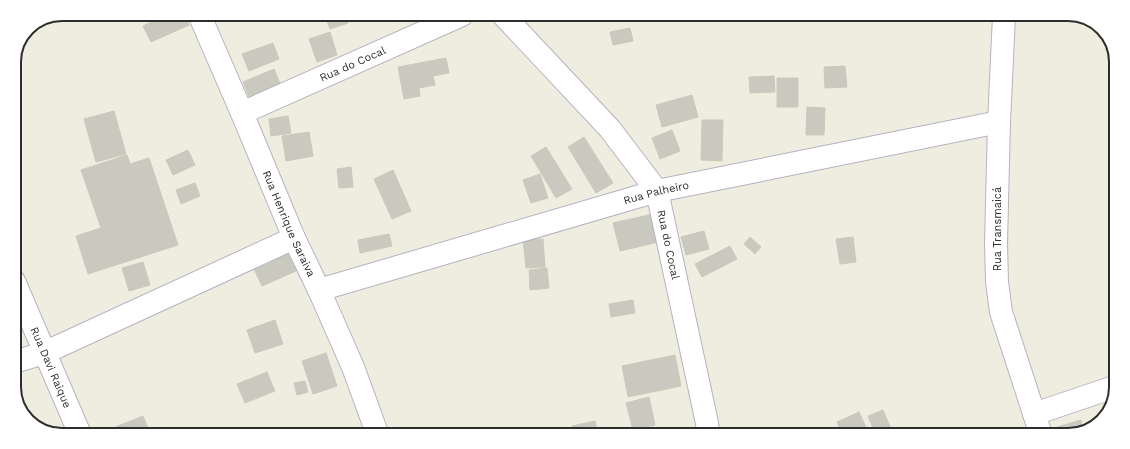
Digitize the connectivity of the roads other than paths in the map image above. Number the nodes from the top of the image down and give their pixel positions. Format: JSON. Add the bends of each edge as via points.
{"nodes":[{"id":1,"x":202,"y":21,"type":"edge"},
{"id":2,"x":449,"y":21,"type":"edge"},
{"id":3,"x":509,"y":21,"type":"edge"},
{"id":4,"x":1004,"y":21,"type":"edge"},
{"id":5,"x":242,"y":113,"type":"junction"},
{"id":6,"x":999,"y":122,"type":"junction"},
{"id":7,"x":657,"y":191,"type":"junction"},
{"id":8,"x":294,"y":238,"type":"junction"},
{"id":9,"x":319,"y":290,"type":"junction"},
{"id":10,"x":21,"y":298,"type":"edge"},
{"id":11,"x":44,"y":354,"type":"junction"},
{"id":12,"x":21,"y":360,"type":"edge"},
{"id":13,"x":1109,"y":389,"type":"edge"},
{"id":14,"x":1034,"y":414,"type":"junction"},
{"id":15,"x":77,"y":428,"type":"edge"},
{"id":16,"x":375,"y":428,"type":"edge"},
{"id":17,"x":707,"y":428,"type":"edge"},
{"id":18,"x":1039,"y":428,"type":"edge"}],
"edges":[{"from":1,"to":5,"type":"street","name":"Rua Henrique Saraiva"},
{"from":2,"to":5,"type":"street","name":"Rua do Cocal"},
{"from":3,"to":7,"type":"street","name":"Rua do Cocal","via":[[610,128]]},
{"from":4,"to":6,"type":"street","name":"Rua Transmaicá"},
{"from":5,"to":8,"type":"street","name":"Rua Henrique Saraiva"},
{"from":6,"to":7,"type":"street","name":"Rua Palheiro"},
{"from":6,"to":14,"type":"street","name":"Rua Transmaicá","via":[[997,282],[1001,312]]},
{"from":7,"to":9,"type":"street","name":"Rua Palheiro"},
{"from":7,"to":17,"type":"street","name":"Rua do Cocal"},
{"from":8,"to":9,"type":"street","name":"Rua Henrique Saraiva"},
{"from":8,"to":11,"type":"street"},
{"from":9,"to":16,"type":"street","name":"Rua Henrique Saraiva","via":[[353,368]]},
{"from":10,"to":11,"type":"street","name":"Rua Davi Raique"},
{"from":11,"to":12,"type":"street"},
{"from":11,"to":15,"type":"street","name":"Rua Davi Raique"},
{"from":13,"to":14,"type":"street"},
{"from":14,"to":18,"type":"street","name":"Rua Transmaicá"}]}
